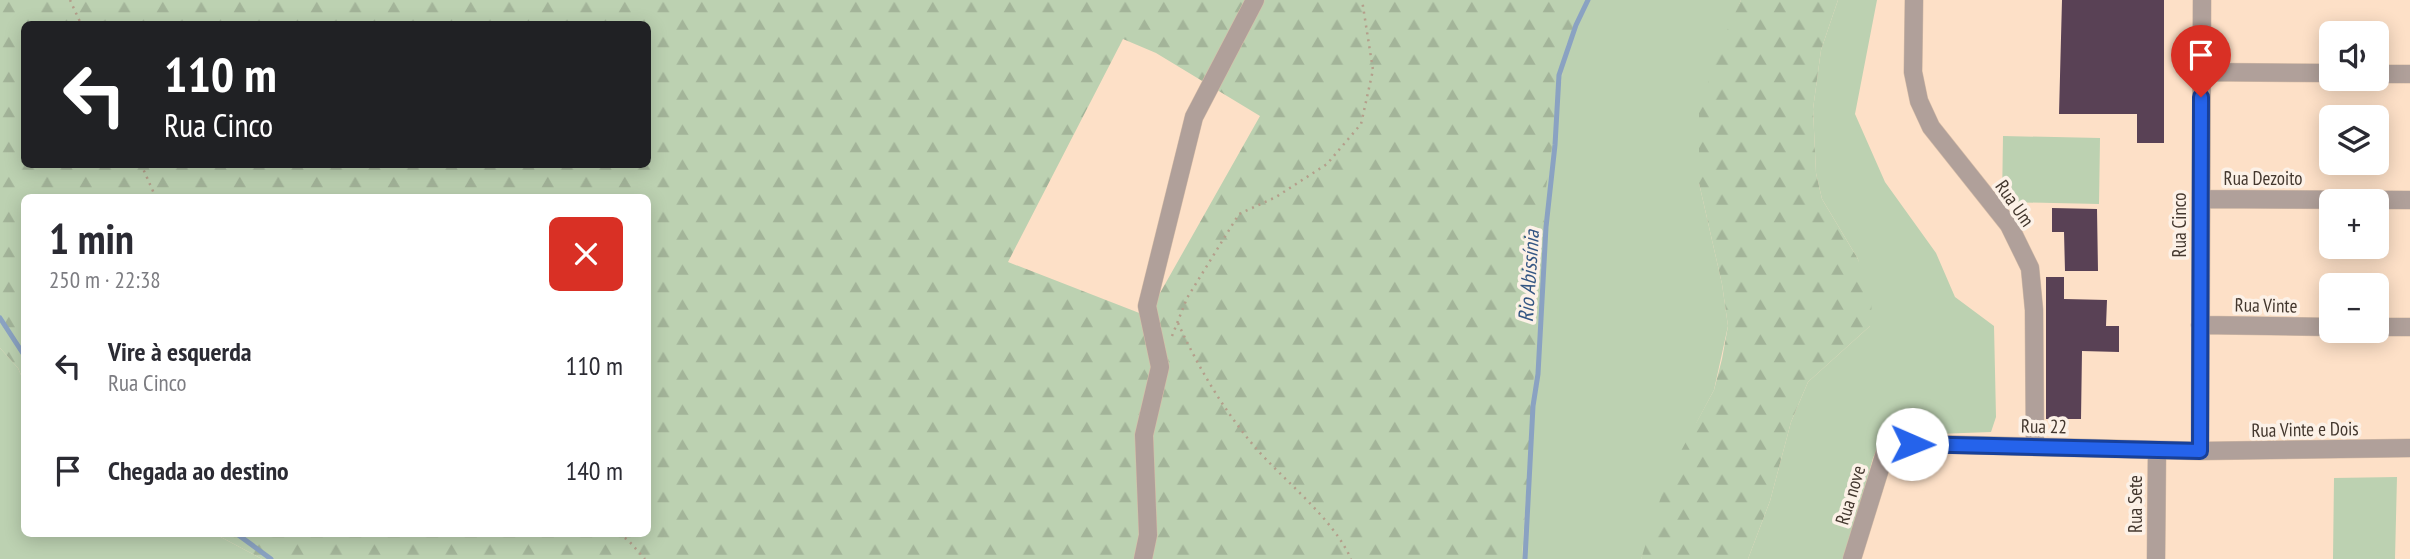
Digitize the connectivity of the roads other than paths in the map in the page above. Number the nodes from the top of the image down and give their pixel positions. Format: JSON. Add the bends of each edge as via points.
{"nodes":[{"id":1,"x":1255,"y":0,"type":"edge"},
{"id":2,"x":1914,"y":0,"type":"edge"},
{"id":3,"x":2202,"y":0,"type":"edge"},
{"id":4,"x":2201,"y":72,"type":"junction"},
{"id":5,"x":2319,"y":73,"type":"edge"},
{"id":6,"x":2389,"y":74,"type":"edge"},
{"id":7,"x":2410,"y":74,"type":"edge"},
{"id":8,"x":2201,"y":199,"type":"junction"},
{"id":9,"x":2410,"y":200,"type":"edge"},
{"id":10,"x":2200,"y":325,"type":"junction"},
{"id":11,"x":2319,"y":327,"type":"edge"},
{"id":12,"x":2389,"y":327,"type":"edge"},
{"id":13,"x":2410,"y":327,"type":"edge"},
{"id":14,"x":1888,"y":443,"type":"joint"},
{"id":15,"x":2035,"y":447,"type":"junction"},
{"id":16,"x":2410,"y":449,"type":"edge"},
{"id":17,"x":2157,"y":450,"type":"junction"},
{"id":18,"x":2200,"y":451,"type":"junction"},
{"id":19,"x":1143,"y":559,"type":"edge"},
{"id":20,"x":1852,"y":559,"type":"edge"},
{"id":21,"x":2156,"y":559,"type":"edge"}],
"edges":[{"from":1,"to":19,"type":"street","via":[[1194,117],[1147,306],[1160,368],[1144,435],[1148,535]]},
{"from":2,"to":15,"type":"street","name":"Rua Um","via":[[1913,72],[1919,101],[1931,127],[2009,225],[2030,268]]},
{"from":3,"to":4,"type":"street","name":"Rua Cinco"},
{"from":4,"to":5,"type":"street"},
{"from":4,"to":8,"type":"street","name":"Rua Cinco"},
{"from":6,"to":7,"type":"street"},
{"from":8,"to":9,"type":"street","name":"Rua Dezoito"},
{"from":8,"to":10,"type":"street","name":"Rua Cinco"},
{"from":10,"to":11,"type":"street","name":"Rua Vinte"},
{"from":10,"to":18,"type":"street","name":"Rua Cinco"},
{"from":12,"to":13,"type":"street"},
{"from":14,"to":15,"type":"street","name":"Rua 22"},
{"from":14,"to":20,"type":"street","name":"Rua nove"},
{"from":15,"to":17,"type":"street","name":"Rua 22"},
{"from":16,"to":18,"type":"street","name":"Rua Vinte e Dois"},
{"from":17,"to":18,"type":"street","name":"Rua 22"},
{"from":17,"to":21,"type":"street","name":"Rua Sete"}]}
